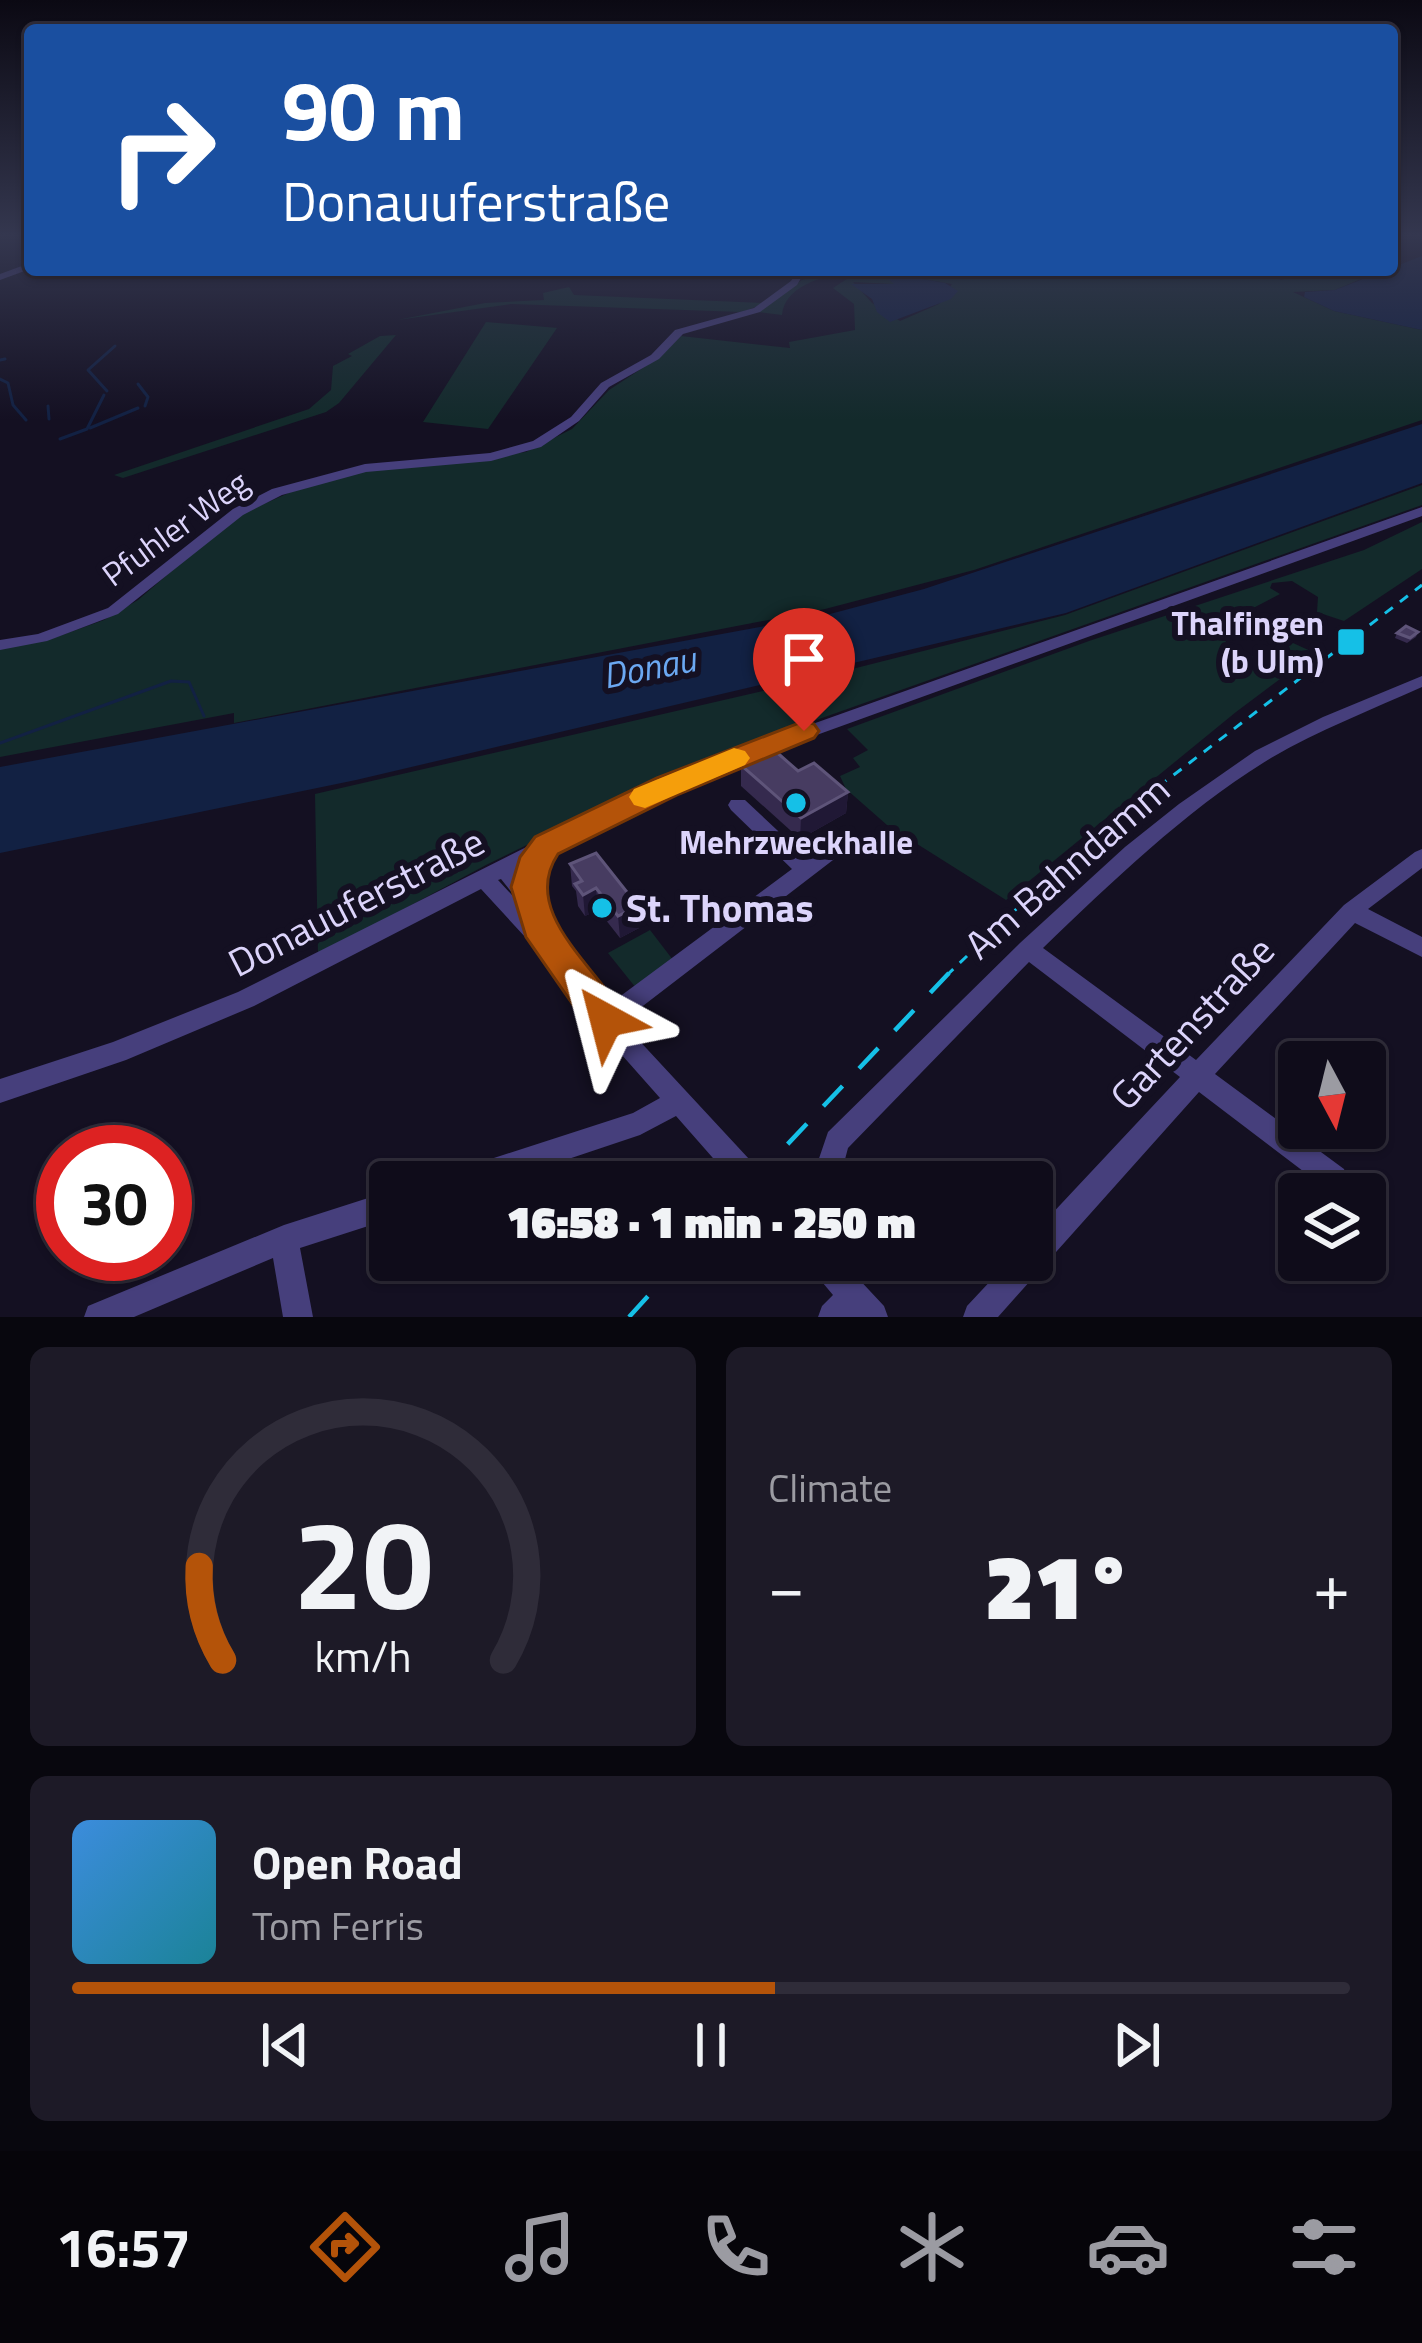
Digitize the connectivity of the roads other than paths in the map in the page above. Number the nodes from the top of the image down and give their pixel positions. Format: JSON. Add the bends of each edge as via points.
{"nodes":[{"id":1,"x":775,"y":297,"type":"edge"},
{"id":2,"x":1422,"y":512,"type":"edge"},
{"id":3,"x":0,"y":645,"type":"edge"},
{"id":4,"x":1422,"y":681,"type":"edge"},
{"id":5,"x":738,"y":805,"type":"dead end"},
{"id":6,"x":843,"y":842,"type":"dead end"},
{"id":7,"x":547,"y":845,"type":"junction"},
{"id":8,"x":1422,"y":856,"type":"edge"},
{"id":9,"x":805,"y":869,"type":"junction"},
{"id":10,"x":494,"y":873,"type":"junction"},
{"id":11,"x":530,"y":899,"type":"junction"},
{"id":12,"x":1352,"y":911,"type":"junction"},
{"id":13,"x":544,"y":937,"type":"junction"},
{"id":14,"x":1028,"y":949,"type":"junction"},
{"id":15,"x":1422,"y":949,"type":"edge"},
{"id":16,"x":606,"y":1020,"type":"junction"},
{"id":17,"x":1198,"y":1073,"type":"junction"},
{"id":18,"x":0,"y":1091,"type":"edge"},
{"id":19,"x":678,"y":1101,"type":"junction"},
{"id":20,"x":524,"y":1161,"type":"edge"},
{"id":21,"x":733,"y":1161,"type":"edge"},
{"id":22,"x":831,"y":1161,"type":"edge"},
{"id":23,"x":1328,"y":1173,"type":"edge"},
{"id":24,"x":369,"y":1211,"type":"edge"},
{"id":25,"x":1053,"y":1233,"type":"edge"},
{"id":26,"x":284,"y":1239,"type":"junction"},
{"id":27,"x":1010,"y":1281,"type":"edge"},
{"id":28,"x":99,"y":1317,"type":"edge"},
{"id":29,"x":298,"y":1317,"type":"edge"},
{"id":30,"x":978,"y":1317,"type":"edge"}],
"edges":[{"from":1,"to":3,"type":"street","name":"Pfuhler Weg","via":[[679,332],[655,357],[605,385],[559,432],[526,448],[364,467],[277,492],[238,512],[113,611]]},
{"from":2,"to":7,"type":"street","name":"Donauuferstraße","via":[[804,731]]},
{"from":4,"to":14,"type":"street","name":"Am Bahndamm","via":[[1238,770]]},
{"from":5,"to":9,"type":"street"},
{"from":6,"to":9,"type":"street"},
{"from":7,"to":10,"type":"street","name":"Donauuferstraße"},
{"from":7,"to":11,"type":"street","via":[[527,878]]},
{"from":8,"to":12,"type":"street","name":"Gartenstraße"},
{"from":9,"to":16,"type":"street"},
{"from":10,"to":11,"type":"street"},
{"from":10,"to":13,"type":"street"},
{"from":10,"to":18,"type":"street","name":"Donauuferstraße","via":[[246,999]]},
{"from":11,"to":13,"type":"street"},
{"from":12,"to":15,"type":"street"},
{"from":12,"to":17,"type":"street","name":"Gartenstraße"},
{"from":13,"to":16,"type":"street"},
{"from":14,"to":17,"type":"street"},
{"from":14,"to":22,"type":"street","name":"Am Bahndamm","via":[[837,1141]]},
{"from":16,"to":19,"type":"street"},
{"from":17,"to":23,"type":"street"},
{"from":17,"to":25,"type":"street","name":"Gartenstraße"},
{"from":19,"to":20,"type":"street","via":[[640,1123]]},
{"from":19,"to":21,"type":"street"},
{"from":24,"to":26,"type":"street"},
{"from":26,"to":28,"type":"street"},
{"from":26,"to":29,"type":"street"},
{"from":27,"to":30,"type":"street","name":"Gartenstraße"}]}
